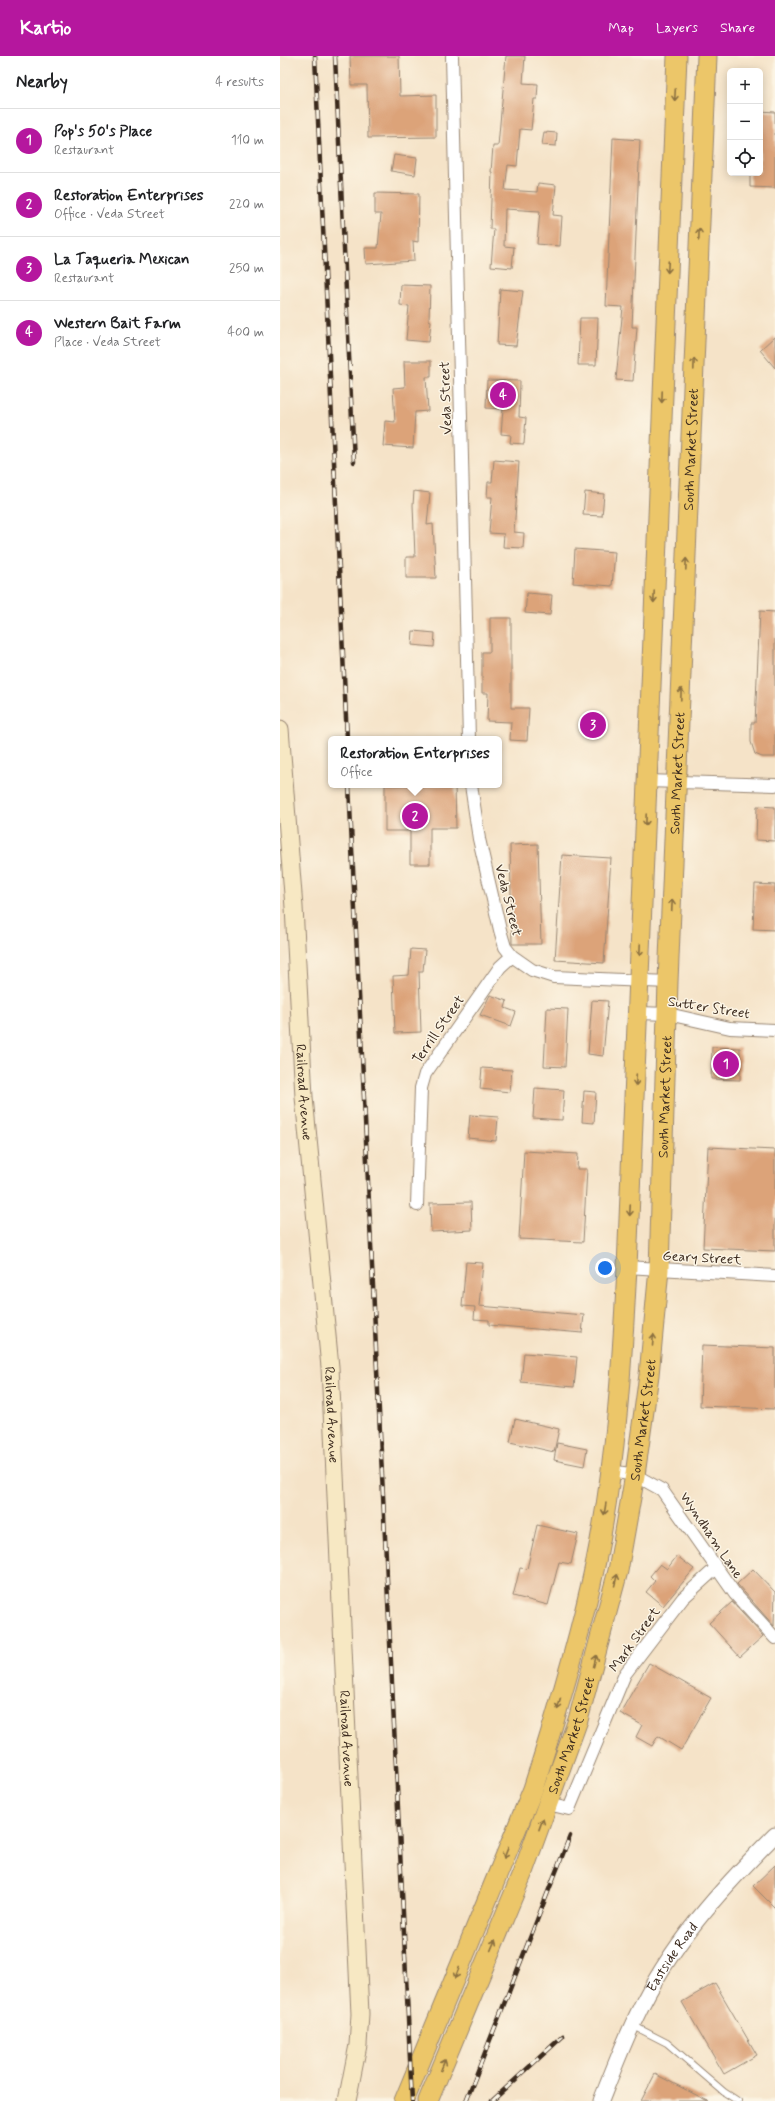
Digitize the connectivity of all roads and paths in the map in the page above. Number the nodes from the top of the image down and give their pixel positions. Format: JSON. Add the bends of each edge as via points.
{"nodes":[{"id":1,"x":452,"y":56,"type":"edge"},
{"id":2,"x":677,"y":56,"type":"edge"},
{"id":3,"x":707,"y":56,"type":"edge"},
{"id":4,"x":687,"y":524,"type":"junction"},
{"id":5,"x":657,"y":525,"type":"junction"},
{"id":6,"x":280,"y":729,"type":"edge"},
{"id":7,"x":469,"y":736,"type":"edge"},
{"id":8,"x":647,"y":782,"type":"junction"},
{"id":9,"x":678,"y":782,"type":"junction"},
{"id":10,"x":775,"y":785,"type":"edge"},
{"id":11,"x":471,"y":788,"type":"edge"},
{"id":12,"x":512,"y":956,"type":"junction"},
{"id":13,"x":639,"y":980,"type":"junction"},
{"id":14,"x":668,"y":982,"type":"junction"},
{"id":15,"x":639,"y":1013,"type":"junction"},
{"id":16,"x":668,"y":1014,"type":"junction"},
{"id":17,"x":775,"y":1030,"type":"edge"},
{"id":18,"x":417,"y":1204,"type":"dead end"},
{"id":19,"x":627,"y":1267,"type":"junction"},
{"id":20,"x":659,"y":1269,"type":"junction"},
{"id":21,"x":775,"y":1276,"type":"edge"},
{"id":22,"x":611,"y":1471,"type":"junction"},
{"id":23,"x":635,"y":1476,"type":"junction"},
{"id":24,"x":715,"y":1569,"type":"junction"},
{"id":25,"x":775,"y":1638,"type":"edge"},
{"id":26,"x":548,"y":1804,"type":"junction"},
{"id":27,"x":775,"y":1835,"type":"edge"},
{"id":28,"x":632,"y":2025,"type":"junction"},
{"id":29,"x":347,"y":2101,"type":"edge"},
{"id":30,"x":404,"y":2101,"type":"edge"},
{"id":31,"x":428,"y":2101,"type":"edge"},
{"id":32,"x":601,"y":2101,"type":"edge"},
{"id":33,"x":738,"y":2101,"type":"edge"}],
"edges":[{"from":1,"to":7,"type":"street","name":"Veda Street"},
{"from":2,"to":5,"type":"main road","name":"South Market Street","one_way":true},
{"from":4,"to":3,"type":"main road","name":"South Market Street","one_way":true},
{"from":4,"to":5,"type":"main road"},
{"from":9,"to":4,"type":"main road","name":"South Market Street","one_way":true},
{"from":5,"to":8,"type":"main road","name":"South Market Street","one_way":true},
{"from":6,"to":29,"type":"main road","name":"Railroad Avenue","via":[[294,907],[304,1097],[330,1367],[340,1562],[360,2014],[358,2045]]},
{"from":8,"to":9,"type":"street"},
{"from":8,"to":13,"type":"main road","name":"South Market Street","one_way":true},
{"from":9,"to":10,"type":"street"},
{"from":14,"to":9,"type":"main road","name":"South Market Street","one_way":true},
{"from":11,"to":12,"type":"street","name":"Veda Street","via":[[479,839],[500,930],[505,946]]},
{"from":12,"to":13,"type":"street","name":"Veda Street","via":[[526,967],[546,975]]},
{"from":12,"to":18,"type":"street","name":"Terrill Street","via":[[500,967],[425,1074],[421,1088]]},
{"from":13,"to":14,"type":"street","name":"Veda Street"},
{"from":13,"to":15,"type":"main road","name":"South Market Street"},
{"from":14,"to":16,"type":"main road","name":"South Market Street"},
{"from":15,"to":16,"type":"street","name":"Sutter Street"},
{"from":15,"to":19,"type":"main road","name":"South Market Street","one_way":true},
{"from":16,"to":17,"type":"street","name":"Sutter Street","via":[[730,1028]]},
{"from":16,"to":20,"type":"main road","name":"South Market Street"},
{"from":19,"to":20,"type":"street","name":"Geary Street"},
{"from":19,"to":22,"type":"main road","name":"South Market Street","via":[[622,1371]]},
{"from":20,"to":21,"type":"street","name":"Geary Street"},
{"from":23,"to":20,"type":"main road","name":"South Market Street","one_way":true,"via":[[649,1375]]},
{"from":22,"to":23,"type":"street","name":"Wyndham Lane"},
{"from":22,"to":30,"type":"main road","name":"South Market Street","one_way":true,"via":[[596,1562],[572,1659],[533,1789]]},
{"from":23,"to":24,"type":"street","name":"Wyndham Lane","via":[[662,1490]]},
{"from":26,"to":23,"type":"main road","name":"South Market Street","one_way":true,"via":[[567,1756],[593,1667],[618,1571]]},
{"from":24,"to":25,"type":"street","name":"Wyndham Lane","via":[[734,1594]]},
{"from":24,"to":26,"type":"street","name":"Mark Street","via":[[683,1598],[625,1674],[569,1810]]},
{"from":31,"to":26,"type":"main road","name":"South Market Street","one_way":true,"via":[[523,1872]]},
{"from":27,"to":28,"type":"street","name":"Eastside Road","via":[[730,1880],[702,1913],[672,1956]]},
{"from":28,"to":32,"type":"street","name":"Eastside Road"},
{"from":28,"to":33,"type":"lane","via":[[667,2043]]}]}
